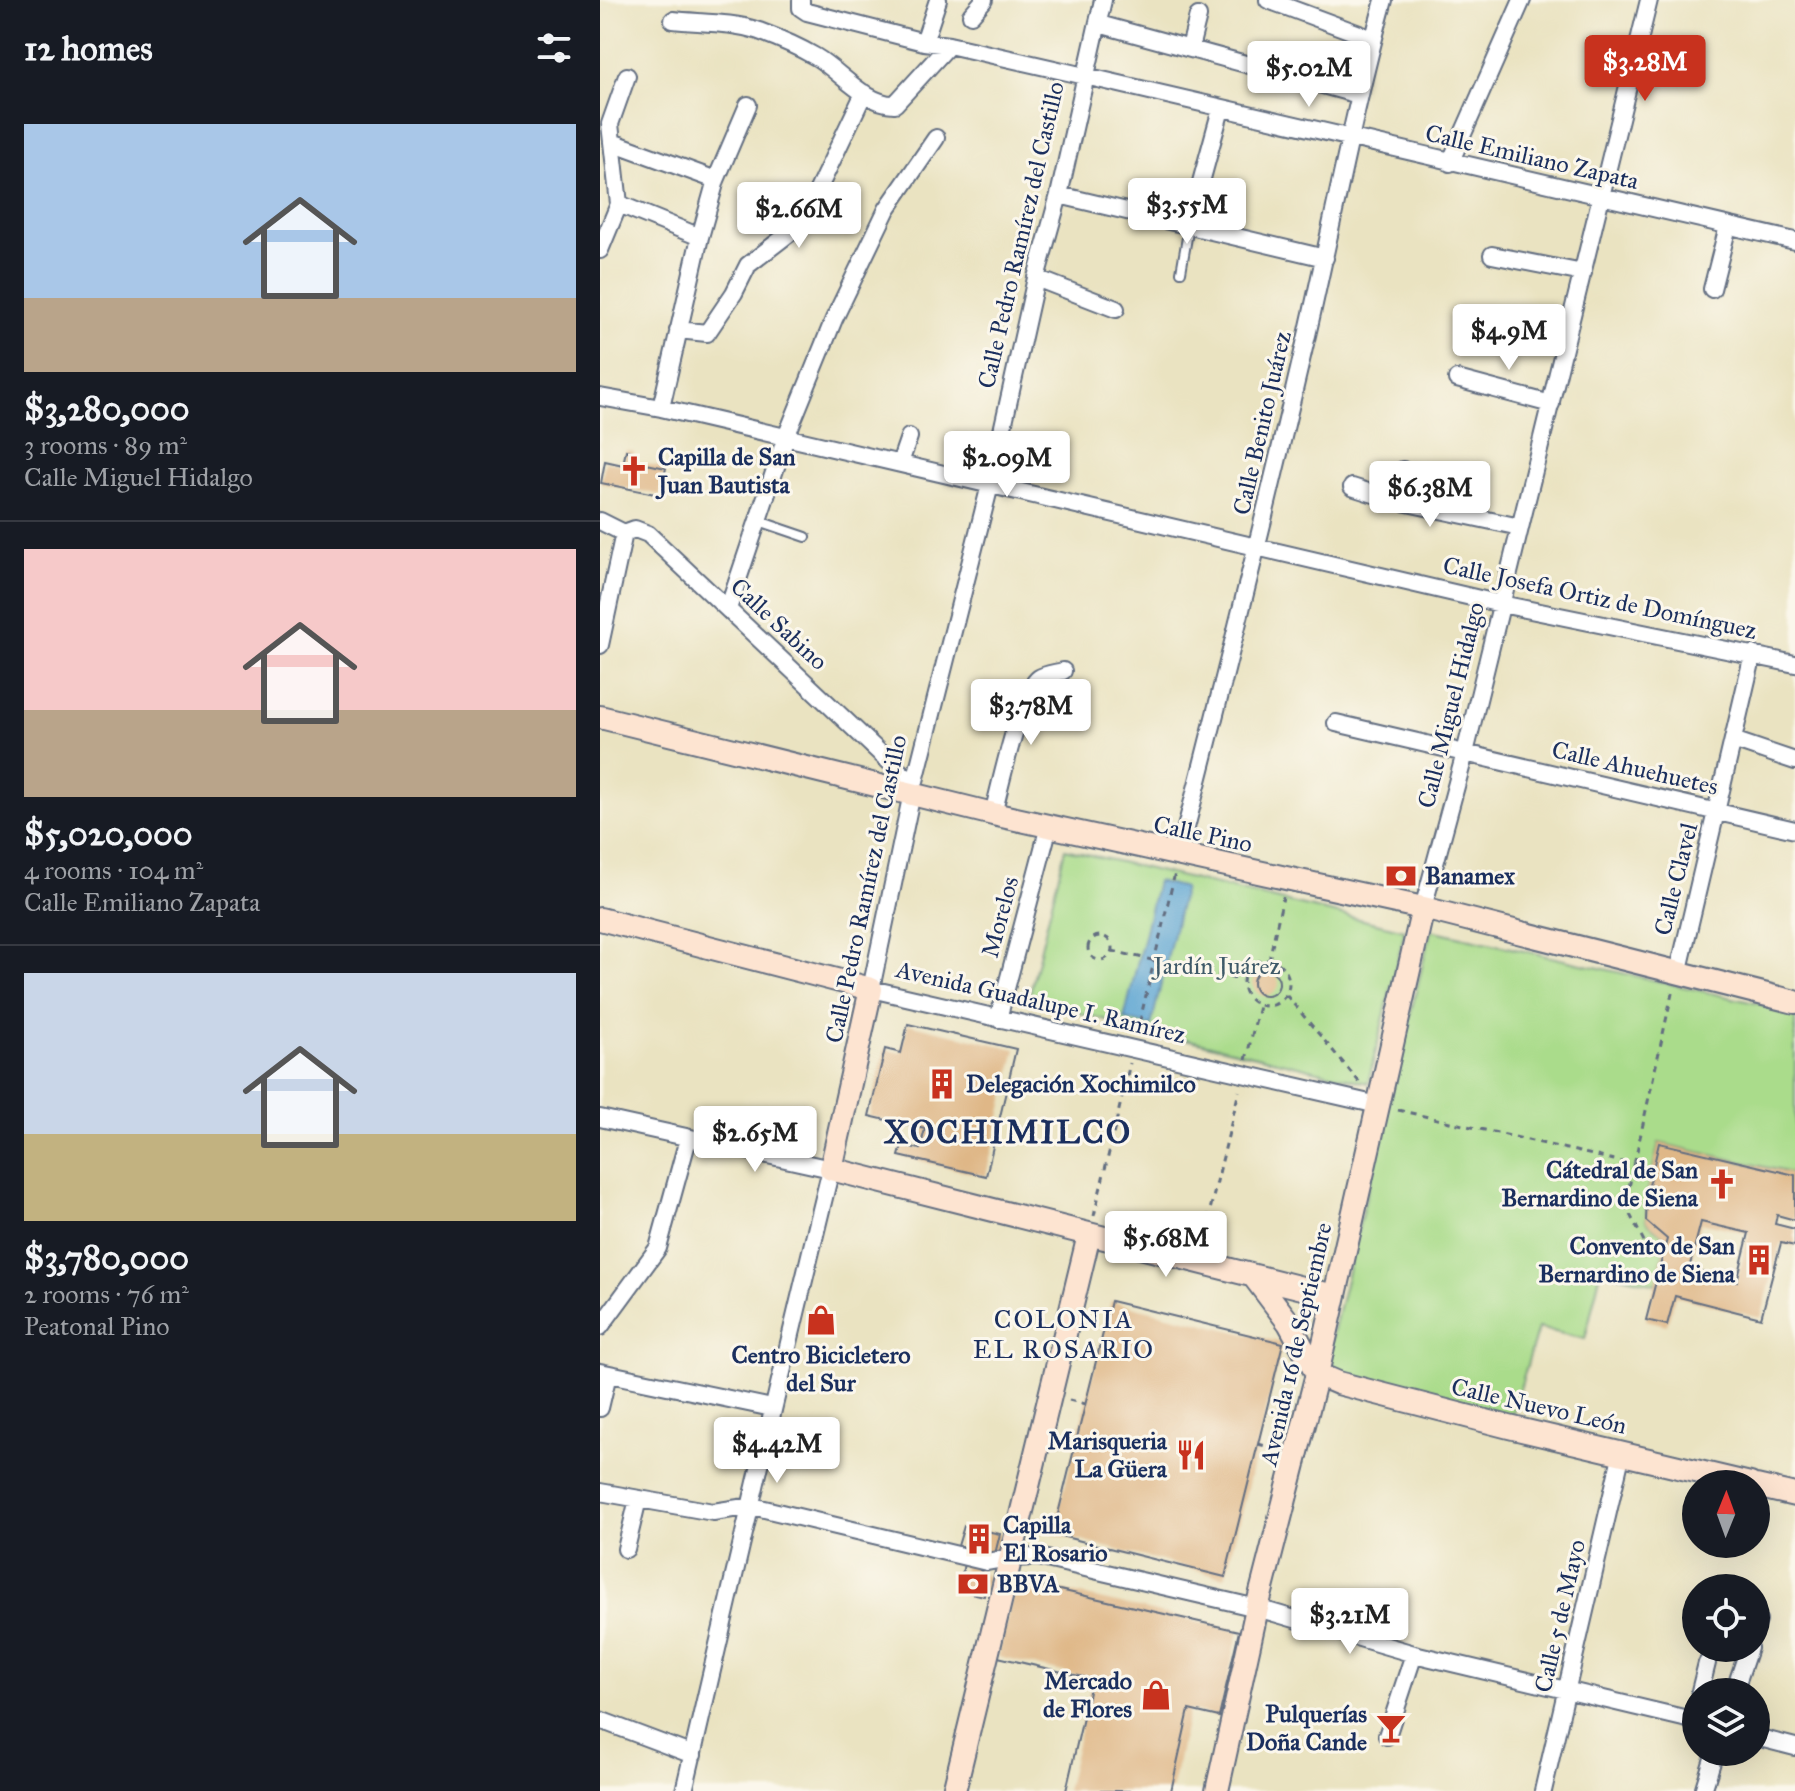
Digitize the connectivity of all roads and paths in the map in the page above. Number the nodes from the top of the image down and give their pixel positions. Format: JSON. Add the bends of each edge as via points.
{"nodes":[{"id":1,"x":801,"y":0,"type":"edge"},
{"id":2,"x":938,"y":0,"type":"edge"},
{"id":3,"x":984,"y":0,"type":"edge"},
{"id":4,"x":1103,"y":0,"type":"edge"},
{"id":5,"x":1268,"y":0,"type":"edge"},
{"id":6,"x":1384,"y":0,"type":"edge"},
{"id":7,"x":1522,"y":0,"type":"edge"},
{"id":8,"x":1649,"y":0,"type":"edge"},
{"id":9,"x":971,"y":15,"type":"dead end"},
{"id":10,"x":1198,"y":16,"type":"dead end"},
{"id":11,"x":673,"y":20,"type":"dead end"},
{"id":12,"x":1099,"y":24,"type":"junction"},
{"id":13,"x":1373,"y":39,"type":"junction"},
{"id":14,"x":924,"y":42,"type":"junction"},
{"id":15,"x":949,"y":45,"type":"junction"},
{"id":16,"x":1190,"y":48,"type":"junction"},
{"id":17,"x":627,"y":76,"type":"dead end"},
{"id":18,"x":1085,"y":76,"type":"junction"},
{"id":19,"x":864,"y":93,"type":"junction"},
{"id":20,"x":1359,"y":95,"type":"junction"},
{"id":21,"x":748,"y":105,"type":"dead end"},
{"id":22,"x":1221,"y":109,"type":"junction"},
{"id":23,"x":936,"y":138,"type":"dead end"},
{"id":24,"x":1349,"y":139,"type":"junction"},
{"id":25,"x":612,"y":142,"type":"junction"},
{"id":26,"x":1450,"y":163,"type":"junction"},
{"id":27,"x":716,"y":180,"type":"junction"},
{"id":28,"x":1059,"y":195,"type":"junction"},
{"id":29,"x":1602,"y":197,"type":"junction"},
{"id":30,"x":619,"y":204,"type":"junction"},
{"id":31,"x":1189,"y":226,"type":"junction"},
{"id":32,"x":1728,"y":226,"type":"junction"},
{"id":33,"x":700,"y":237,"type":"junction"},
{"id":34,"x":1795,"y":241,"type":"edge"},
{"id":35,"x":600,"y":250,"type":"edge"},
{"id":36,"x":1492,"y":255,"type":"dead end"},
{"id":37,"x":1325,"y":258,"type":"junction"},
{"id":38,"x":1181,"y":272,"type":"dead end"},
{"id":39,"x":1583,"y":273,"type":"junction"},
{"id":40,"x":1036,"y":278,"type":"junction"},
{"id":41,"x":1712,"y":289,"type":"dead end"},
{"id":42,"x":1116,"y":309,"type":"dead end"},
{"id":43,"x":678,"y":330,"type":"junction"},
{"id":44,"x":1457,"y":379,"type":"dead end"},
{"id":45,"x":600,"y":397,"type":"edge"},
{"id":46,"x":1551,"y":404,"type":"junction"},
{"id":47,"x":661,"y":408,"type":"junction"},
{"id":48,"x":786,"y":437,"type":"junction"},
{"id":49,"x":909,"y":437,"type":"dead end"},
{"id":50,"x":900,"y":463,"type":"junction"},
{"id":51,"x":1403,"y":470,"type":"dead end"},
{"id":52,"x":990,"y":485,"type":"junction"},
{"id":53,"x":1352,"y":487,"type":"dead end"},
{"id":54,"x":1393,"y":500,"type":"junction"},
{"id":55,"x":600,"y":521,"type":"edge"},
{"id":56,"x":759,"y":521,"type":"junction"},
{"id":57,"x":1520,"y":527,"type":"junction"},
{"id":58,"x":624,"y":533,"type":"junction"},
{"id":59,"x":806,"y":537,"type":"dead end"},
{"id":60,"x":1258,"y":547,"type":"junction"},
{"id":61,"x":1501,"y":604,"type":"junction"},
{"id":62,"x":728,"y":609,"type":"junction"},
{"id":63,"x":600,"y":645,"type":"edge"},
{"id":64,"x":1753,"y":654,"type":"junction"},
{"id":65,"x":1795,"y":664,"type":"edge"},
{"id":66,"x":1063,"y":671,"type":"dead end"},
{"id":67,"x":600,"y":717,"type":"edge"},
{"id":68,"x":1336,"y":723,"type":"dead end"},
{"id":69,"x":1733,"y":740,"type":"junction"},
{"id":70,"x":1465,"y":753,"type":"junction"},
{"id":71,"x":1795,"y":761,"type":"edge"},
{"id":72,"x":913,"y":789,"type":"junction"},
{"id":73,"x":1717,"y":811,"type":"junction"},
{"id":74,"x":993,"y":814,"type":"junction"},
{"id":75,"x":1049,"y":826,"type":"junction"},
{"id":76,"x":1795,"y":830,"type":"edge"},
{"id":77,"x":1179,"y":855,"type":"junction"},
{"id":78,"x":1287,"y":878,"type":"junction"},
{"id":79,"x":1423,"y":908,"type":"junction"},
{"id":80,"x":600,"y":919,"type":"edge"},
{"id":81,"x":1112,"y":951,"type":"junction"},
{"id":82,"x":1269,"y":960,"type":"junction"},
{"id":83,"x":1678,"y":974,"type":"junction"},
{"id":84,"x":1242,"y":980,"type":"junction"},
{"id":85,"x":871,"y":989,"type":"junction"},
{"id":86,"x":1286,"y":995,"type":"junction"},
{"id":87,"x":1795,"y":1002,"type":"edge"},
{"id":88,"x":1259,"y":1006,"type":"junction"},
{"id":89,"x":998,"y":1019,"type":"junction"},
{"id":90,"x":1242,"y":1074,"type":"junction"},
{"id":91,"x":1378,"y":1105,"type":"junction"},
{"id":92,"x":600,"y":1118,"type":"edge"},
{"id":93,"x":688,"y":1139,"type":"junction"},
{"id":94,"x":1635,"y":1165,"type":"junction"},
{"id":95,"x":831,"y":1169,"type":"junction"},
{"id":96,"x":1653,"y":1169,"type":"dead end"},
{"id":97,"x":1089,"y":1235,"type":"junction"},
{"id":98,"x":1664,"y":1251,"type":"dead end"},
{"id":99,"x":1198,"y":1264,"type":"junction"},
{"id":100,"x":1255,"y":1278,"type":"junction"},
{"id":101,"x":1334,"y":1296,"type":"junction"},
{"id":102,"x":600,"y":1327,"type":"edge"},
{"id":103,"x":604,"y":1373,"type":"edge"},
{"id":104,"x":1317,"y":1374,"type":"junction"},
{"id":105,"x":600,"y":1408,"type":"edge"},
{"id":106,"x":772,"y":1408,"type":"junction"},
{"id":107,"x":1622,"y":1452,"type":"junction"},
{"id":108,"x":1694,"y":1470,"type":"edge"},
{"id":109,"x":1770,"y":1489,"type":"edge"},
{"id":110,"x":600,"y":1492,"type":"edge"},
{"id":111,"x":1795,"y":1495,"type":"edge"},
{"id":112,"x":638,"y":1499,"type":"junction"},
{"id":113,"x":752,"y":1506,"type":"junction"},
{"id":114,"x":626,"y":1549,"type":"dead end"},
{"id":115,"x":1009,"y":1558,"type":"junction"},
{"id":116,"x":1257,"y":1608,"type":"junction"},
{"id":117,"x":1414,"y":1654,"type":"junction"},
{"id":118,"x":1707,"y":1663,"type":"dead end"},
{"id":119,"x":1703,"y":1678,"type":"edge"},
{"id":120,"x":1567,"y":1692,"type":"junction"},
{"id":121,"x":1682,"y":1718,"type":"edge"},
{"id":122,"x":600,"y":1720,"type":"edge"},
{"id":123,"x":1387,"y":1736,"type":"dead end"},
{"id":124,"x":1770,"y":1741,"type":"edge"},
{"id":125,"x":1795,"y":1747,"type":"edge"},
{"id":126,"x":693,"y":1755,"type":"junction"},
{"id":127,"x":1711,"y":1766,"type":"edge"},
{"id":128,"x":684,"y":1791,"type":"edge"},
{"id":129,"x":954,"y":1791,"type":"edge"},
{"id":130,"x":1217,"y":1791,"type":"edge"},
{"id":131,"x":1543,"y":1791,"type":"edge"},
{"id":132,"x":1703,"y":1791,"type":"edge"}],
"edges":[{"from":1,"to":14,"type":"street","name":"Calle Emiliano Zapata","via":[[807,12]]},
{"from":2,"to":14,"type":"street"},
{"from":3,"to":9,"type":"street"},
{"from":4,"to":12,"type":"street","name":"Calle Pedro Ramírez del Castillo"},
{"from":5,"to":13,"type":"street"},
{"from":6,"to":13,"type":"street","name":"Calle Benito Juárez"},
{"from":7,"to":26,"type":"street"},
{"from":8,"to":29,"type":"street","name":"Calle Miguel Hidalgo"},
{"from":10,"to":16,"type":"street"},
{"from":11,"to":19,"type":"street","via":[[760,32],[817,57]]},
{"from":12,"to":16,"type":"street"},
{"from":12,"to":18,"type":"street","name":"Calle Pedro Ramírez del Castillo"},
{"from":13,"to":20,"type":"street","name":"Calle Benito Juárez"},
{"from":14,"to":15,"type":"street","name":"Calle Emiliano Zapata"},
{"from":15,"to":18,"type":"street","name":"Calle Emiliano Zapata"},
{"from":15,"to":19,"type":"street","via":[[895,104]]},
{"from":16,"to":20,"type":"street"},
{"from":17,"to":25,"type":"street","via":[[610,124]]},
{"from":18,"to":22,"type":"street","name":"Calle Emiliano Zapata"},
{"from":18,"to":28,"type":"street","name":"Calle Pedro Ramírez del Castillo"},
{"from":19,"to":43,"type":"street","via":[[800,225],[748,265],[707,333]]},
{"from":20,"to":24,"type":"street","name":"Calle Benito Juárez"},
{"from":21,"to":27,"type":"street"},
{"from":22,"to":24,"type":"street","name":"Calle Emiliano Zapata"},
{"from":22,"to":31,"type":"street"},
{"from":23,"to":48,"type":"street","via":[[887,209]]},
{"from":24,"to":26,"type":"street","name":"Calle Emiliano Zapata"},
{"from":24,"to":37,"type":"street","name":"Calle Benito Juárez"},
{"from":25,"to":27,"type":"street"},
{"from":25,"to":30,"type":"street"},
{"from":26,"to":29,"type":"street","name":"Calle Emiliano Zapata"},
{"from":27,"to":33,"type":"street"},
{"from":28,"to":31,"type":"street"},
{"from":28,"to":40,"type":"street","name":"Calle Pedro Ramírez del Castillo"},
{"from":29,"to":32,"type":"street","name":"Calle Emiliano Zapata"},
{"from":29,"to":39,"type":"street","name":"Calle Miguel Hidalgo"},
{"from":30,"to":33,"type":"street"},
{"from":30,"to":35,"type":"street"},
{"from":31,"to":37,"type":"street"},
{"from":31,"to":38,"type":"lane"},
{"from":32,"to":34,"type":"street","name":"Calle Emiliano Zapata"},
{"from":32,"to":41,"type":"street"},
{"from":33,"to":43,"type":"street"},
{"from":36,"to":39,"type":"street"},
{"from":37,"to":60,"type":"street","name":"Calle Benito Juárez"},
{"from":39,"to":46,"type":"street","name":"Calle Miguel Hidalgo"},
{"from":40,"to":42,"type":"street"},
{"from":40,"to":52,"type":"street","name":"Calle Pedro Ramírez del Castillo"},
{"from":43,"to":47,"type":"street"},
{"from":44,"to":46,"type":"street"},
{"from":45,"to":47,"type":"street","name":"Calle Josefa Ortiz de Domínguez"},
{"from":46,"to":57,"type":"street","name":"Calle Miguel Hidalgo"},
{"from":47,"to":48,"type":"street","name":"Calle Josefa Ortiz de Domínguez"},
{"from":48,"to":50,"type":"street","name":"Calle Josefa Ortiz de Domínguez"},
{"from":48,"to":56,"type":"street"},
{"from":49,"to":50,"type":"street"},
{"from":50,"to":52,"type":"street","name":"Calle Josefa Ortiz de Domínguez"},
{"from":51,"to":54,"type":"street"},
{"from":52,"to":60,"type":"street","name":"Calle Josefa Ortiz de Domínguez"},
{"from":52,"to":72,"type":"street","name":"Calle Pedro Ramírez del Castillo"},
{"from":53,"to":54,"type":"street"},
{"from":54,"to":57,"type":"street"},
{"from":55,"to":58,"type":"street","name":"Calle Sabino"},
{"from":56,"to":59,"type":"lane"},
{"from":56,"to":62,"type":"street"},
{"from":57,"to":61,"type":"street","name":"Calle Miguel Hidalgo"},
{"from":58,"to":62,"type":"street","name":"Calle Sabino","via":[[635,529],[648,534]]},
{"from":58,"to":63,"type":"street"},
{"from":60,"to":61,"type":"street","name":"Calle Josefa Ortiz de Domínguez"},
{"from":60,"to":77,"type":"street","name":"Calle Benito Juárez"},
{"from":61,"to":64,"type":"street","name":"Calle Josefa Ortiz de Domínguez"},
{"from":61,"to":70,"type":"street","name":"Calle Miguel Hidalgo"},
{"from":62,"to":72,"type":"street","name":"Calle Sabino"},
{"from":64,"to":65,"type":"street","name":"Calle Josefa Ortiz de Domínguez"},
{"from":64,"to":69,"type":"street","name":"Calle Clavel"},
{"from":66,"to":74,"type":"street","via":[[1038,678],[1028,693]]},
{"from":67,"to":72,"type":"street","name":"Calle Pino"},
{"from":68,"to":70,"type":"street","name":"Calle Ahuehuetes"},
{"from":69,"to":71,"type":"street"},
{"from":69,"to":73,"type":"street","name":"Calle Clavel"},
{"from":70,"to":73,"type":"street","name":"Calle Ahuehuetes"},
{"from":70,"to":79,"type":"street","name":"Calle Miguel Hidalgo"},
{"from":72,"to":74,"type":"street","name":"Calle Pino"},
{"from":72,"to":85,"type":"street","name":"Calle Pedro Ramírez del Castillo"},
{"from":73,"to":76,"type":"street","name":"Calle Ahuehuetes"},
{"from":73,"to":83,"type":"street","name":"Calle Clavel"},
{"from":74,"to":75,"type":"street","name":"Calle Pino"},
{"from":75,"to":77,"type":"street","name":"Calle Pino"},
{"from":75,"to":89,"type":"street","name":"Morelos"},
{"from":77,"to":78,"type":"street","name":"Calle Pino"},
{"from":78,"to":79,"type":"street","name":"Calle Pino"},
{"from":78,"to":82,"type":"path"},
{"from":79,"to":83,"type":"street","name":"Calle Pino"},
{"from":79,"to":91,"type":"street","name":"Avenida 16 de Septiembre"},
{"from":80,"to":85,"type":"street","name":"Avenida Guadalupe I. Ramírez"},
{"from":81,"to":81,"type":"path","via":[[1102,937],[1088,947],[1096,960],[1108,958]]},
{"from":81,"to":84,"type":"path"},
{"from":82,"to":84,"type":"path","via":[[1254,963]]},
{"from":82,"to":86,"type":"path","via":[[1287,973]]},
{"from":83,"to":87,"type":"street","name":"Calle Pino"},
{"from":83,"to":94,"type":"path"},
{"from":84,"to":88,"type":"path","via":[[1246,997]]},
{"from":85,"to":89,"type":"street","name":"Avenida Guadalupe I. Ramírez"},
{"from":85,"to":95,"type":"street","name":"Calle Pedro Ramírez del Castillo"},
{"from":86,"to":88,"type":"path","via":[[1274,1005]]},
{"from":86,"to":91,"type":"path"},
{"from":88,"to":90,"type":"path"},
{"from":89,"to":90,"type":"street","name":"Avenida Guadalupe I. Ramírez"},
{"from":90,"to":91,"type":"street","name":"Avenida Guadalupe I. Ramírez"},
{"from":90,"to":99,"type":"path"},
{"from":91,"to":94,"type":"path"},
{"from":91,"to":101,"type":"street","name":"Avenida 16 de Septiembre"},
{"from":92,"to":93,"type":"street"},
{"from":93,"to":95,"type":"street"},
{"from":93,"to":102,"type":"street","via":[[658,1248]]},
{"from":94,"to":96,"type":"path"},
{"from":94,"to":98,"type":"path","via":[[1625,1205],[1647,1247]]},
{"from":95,"to":97,"type":"street"},
{"from":95,"to":106,"type":"street","name":"Calle Pedro Ramírez del Castillo"},
{"from":97,"to":99,"type":"street"},
{"from":97,"to":115,"type":"street"},
{"from":99,"to":100,"type":"street"},
{"from":100,"to":101,"type":"street"},
{"from":100,"to":104,"type":"street","via":[[1289,1323]]},
{"from":101,"to":104,"type":"street","name":"Avenida 16 de Septiembre"},
{"from":103,"to":105,"type":"street"},
{"from":103,"to":106,"type":"street"},
{"from":104,"to":107,"type":"street","name":"Calle Nuevo León"},
{"from":104,"to":116,"type":"street","name":"Avenida 16 de Septiembre"},
{"from":106,"to":113,"type":"street","name":"Calle Pedro Ramírez del Castillo"},
{"from":107,"to":108,"type":"street","name":"Calle Nuevo León"},
{"from":107,"to":120,"type":"street","name":"Calle 5 de Mayo"},
{"from":109,"to":111,"type":"street"},
{"from":110,"to":112,"type":"street"},
{"from":112,"to":113,"type":"street","via":[[713,1512]]},
{"from":112,"to":114,"type":"street"},
{"from":113,"to":115,"type":"street","via":[[987,1562]]},
{"from":113,"to":126,"type":"street","name":"Calle Pedro Ramírez del Castillo"},
{"from":115,"to":116,"type":"street","via":[[1038,1557]]},
{"from":115,"to":129,"type":"street"},
{"from":116,"to":117,"type":"street"},
{"from":116,"to":130,"type":"street","name":"Avenida 16 de Septiembre"},
{"from":117,"to":120,"type":"street"},
{"from":117,"to":123,"type":"street"},
{"from":118,"to":119,"type":"street"},
{"from":120,"to":121,"type":"street"},
{"from":120,"to":131,"type":"street","name":"Calle 5 de Mayo"},
{"from":122,"to":126,"type":"street"},
{"from":124,"to":125,"type":"street"},
{"from":126,"to":128,"type":"street","name":"Calle Pedro Ramírez del Castillo"},
{"from":127,"to":132,"type":"street"}]}
